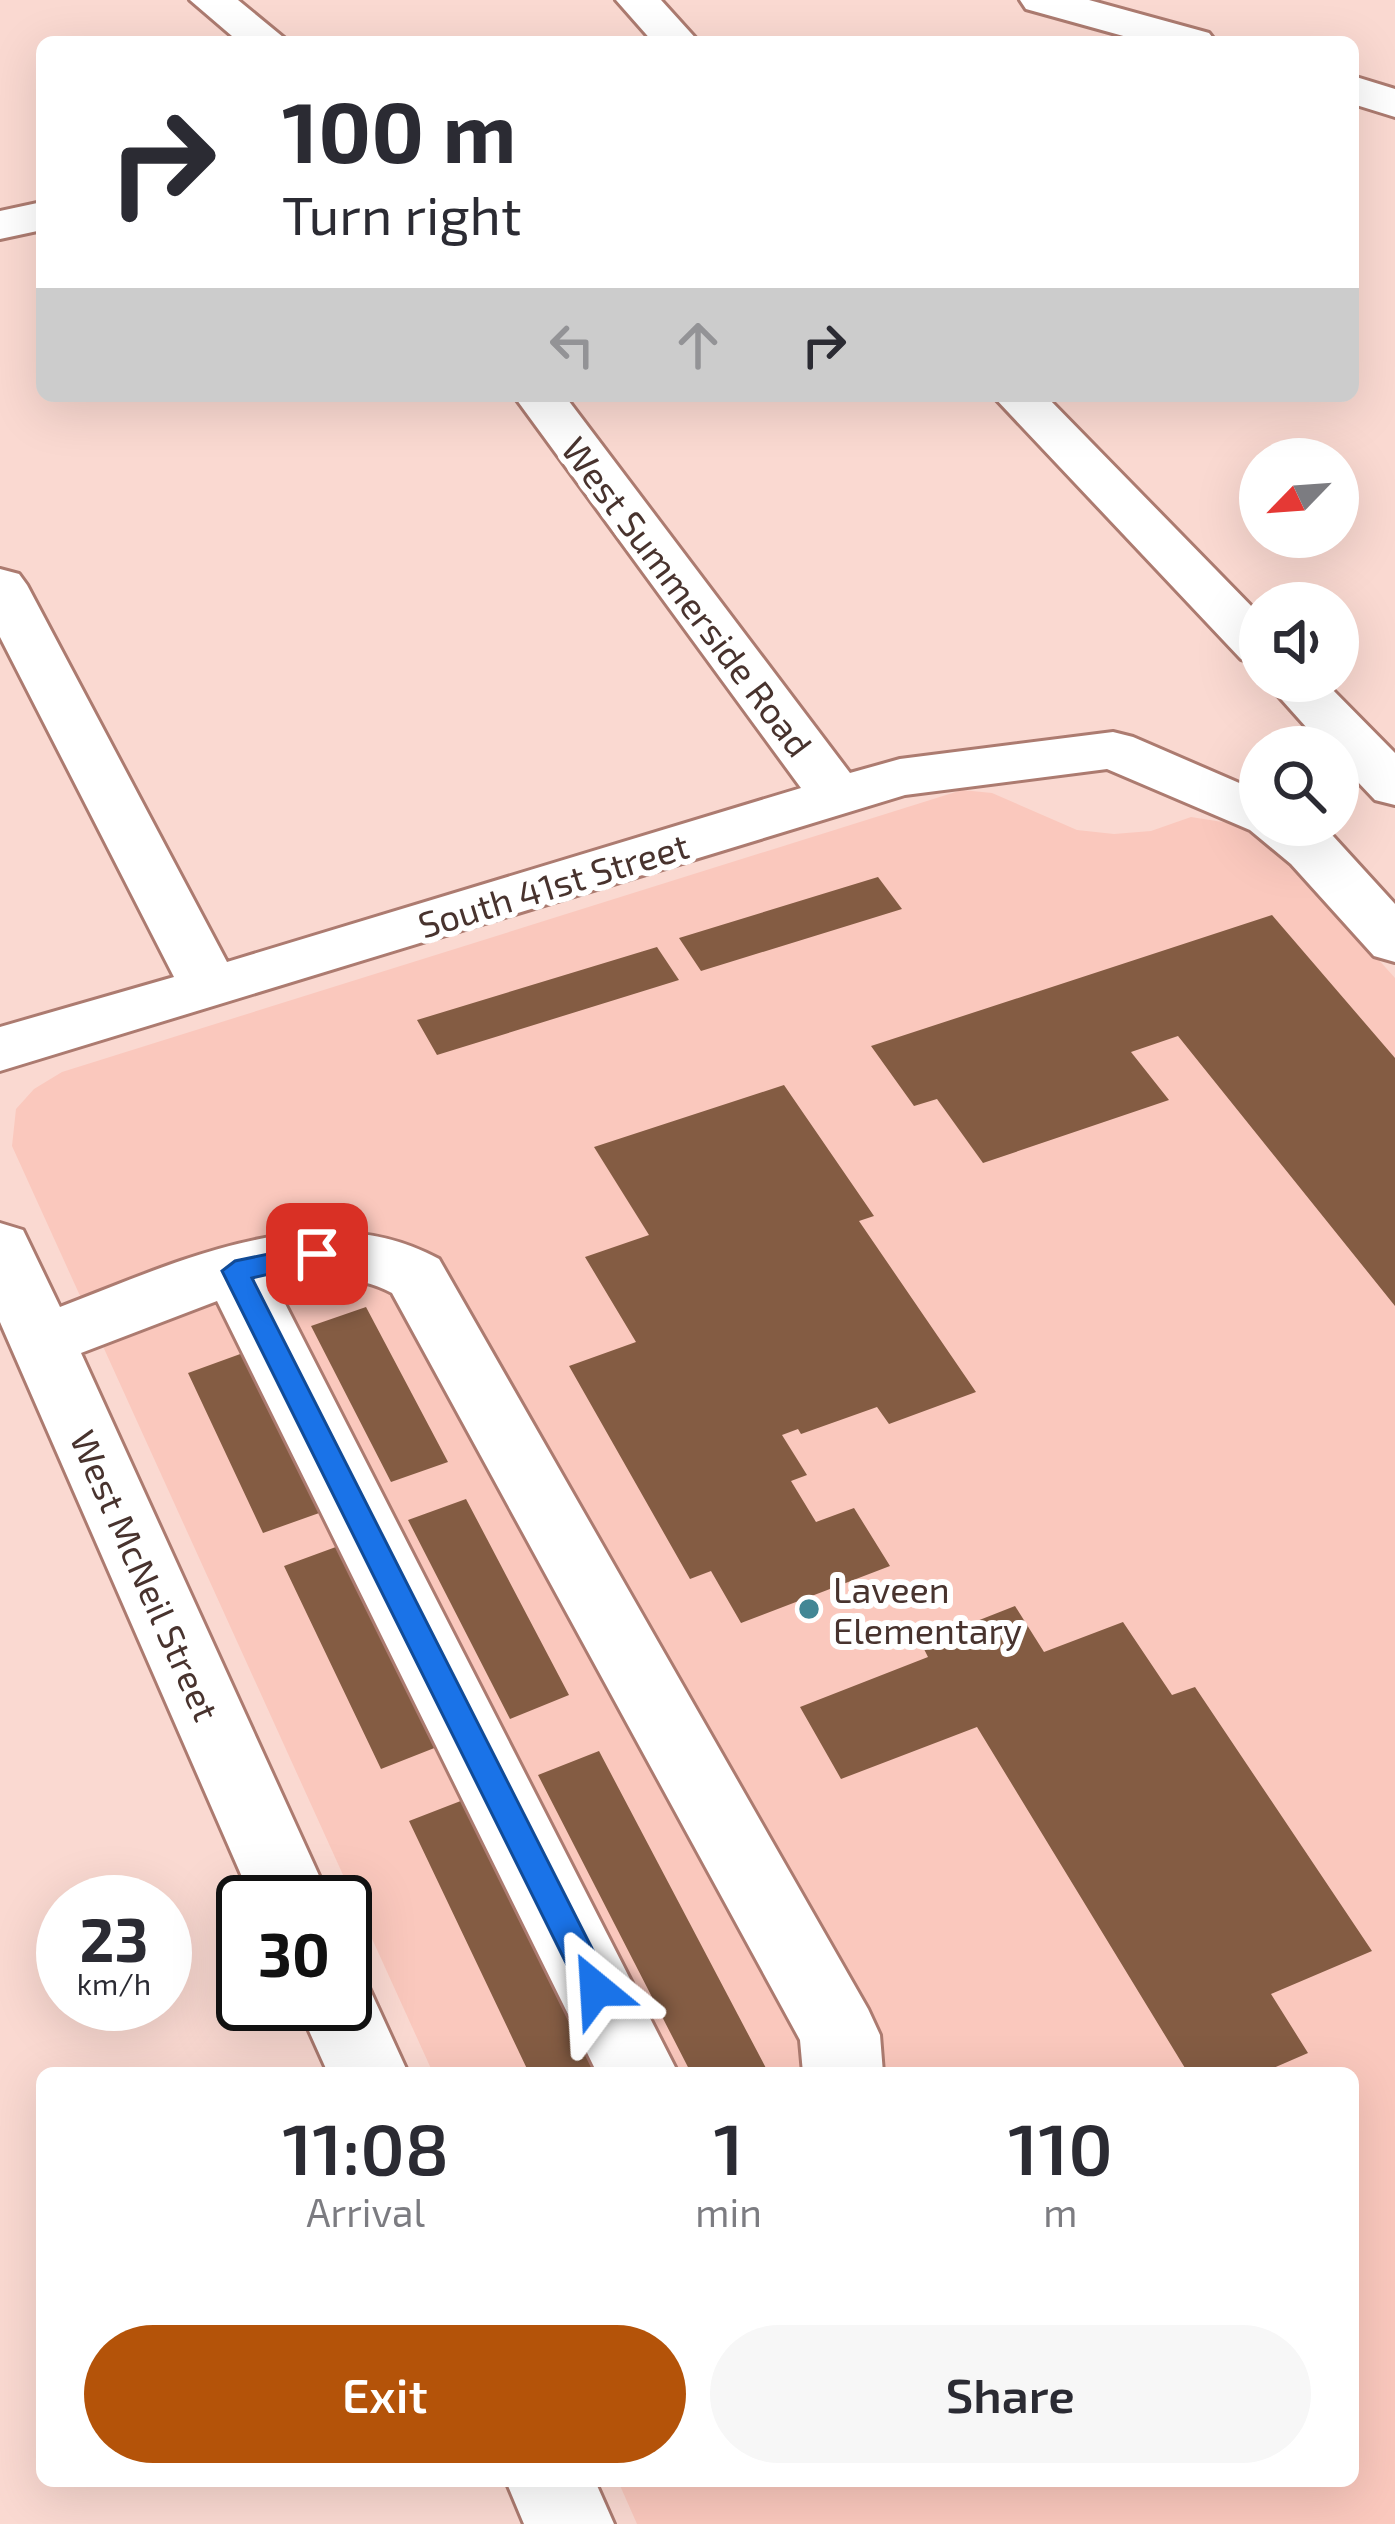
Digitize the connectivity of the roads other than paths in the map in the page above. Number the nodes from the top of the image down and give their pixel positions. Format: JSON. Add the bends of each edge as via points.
{"nodes":[{"id":1,"x":211,"y":0,"type":"edge"},
{"id":2,"x":637,"y":0,"type":"edge"},
{"id":3,"x":1041,"y":0,"type":"edge"},
{"id":4,"x":259,"y":36,"type":"edge"},
{"id":5,"x":671,"y":36,"type":"edge"},
{"id":6,"x":1172,"y":36,"type":"edge"},
{"id":7,"x":1359,"y":91,"type":"edge"},
{"id":8,"x":1395,"y":104,"type":"edge"},
{"id":9,"x":36,"y":217,"type":"edge"},
{"id":10,"x":0,"y":226,"type":"edge"},
{"id":11,"x":542,"y":402,"type":"edge"},
{"id":12,"x":1024,"y":402,"type":"edge"},
{"id":13,"x":0,"y":585,"type":"edge"},
{"id":14,"x":1239,"y":625,"type":"edge"},
{"id":15,"x":1313,"y":702,"type":"edge"},
{"id":16,"x":1395,"y":788,"type":"edge"},
{"id":17,"x":836,"y":796,"type":"junction"},
{"id":18,"x":1239,"y":805,"type":"edge"},
{"id":19,"x":1306,"y":846,"type":"edge"},
{"id":20,"x":1395,"y":942,"type":"edge"},
{"id":21,"x":210,"y":988,"type":"junction"},
{"id":22,"x":0,"y":1048,"type":"edge"},
{"id":23,"x":235,"y":1271,"type":"junction"},
{"id":24,"x":17,"y":1304,"type":"edge"},
{"id":25,"x":280,"y":1875,"type":"edge"},
{"id":26,"x":349,"y":2031,"type":"edge"},
{"id":27,"x":365,"y":2067,"type":"edge"},
{"id":28,"x":635,"y":2067,"type":"edge"},
{"id":29,"x":843,"y":2067,"type":"edge"},
{"id":30,"x":553,"y":2487,"type":"edge"},
{"id":31,"x":569,"y":2524,"type":"edge"}],
"edges":[{"from":1,"to":4,"type":"street"},
{"from":2,"to":5,"type":"street"},
{"from":3,"to":6,"type":"street"},
{"from":7,"to":8,"type":"street"},
{"from":9,"to":10,"type":"street"},
{"from":11,"to":17,"type":"street","name":"West Summerside Road"},
{"from":12,"to":14,"type":"street"},
{"from":13,"to":21,"type":"street"},
{"from":15,"to":16,"type":"street"},
{"from":17,"to":18,"type":"street","name":"South 41st Street","via":[[899,777],[1113,750]]},
{"from":17,"to":21,"type":"street","name":"South 41st Street"},
{"from":19,"to":20,"type":"street"},
{"from":21,"to":22,"type":"street","name":"South 41st Street"},
{"from":23,"to":24,"type":"street"},
{"from":23,"to":28,"type":"street"},
{"from":23,"to":29,"type":"street","via":[[317,1254],[385,1259],[416,1276],[840,2035]]},
{"from":24,"to":25,"type":"street","name":"West McNeil Street"},
{"from":26,"to":27,"type":"street"},
{"from":30,"to":31,"type":"street"}]}
